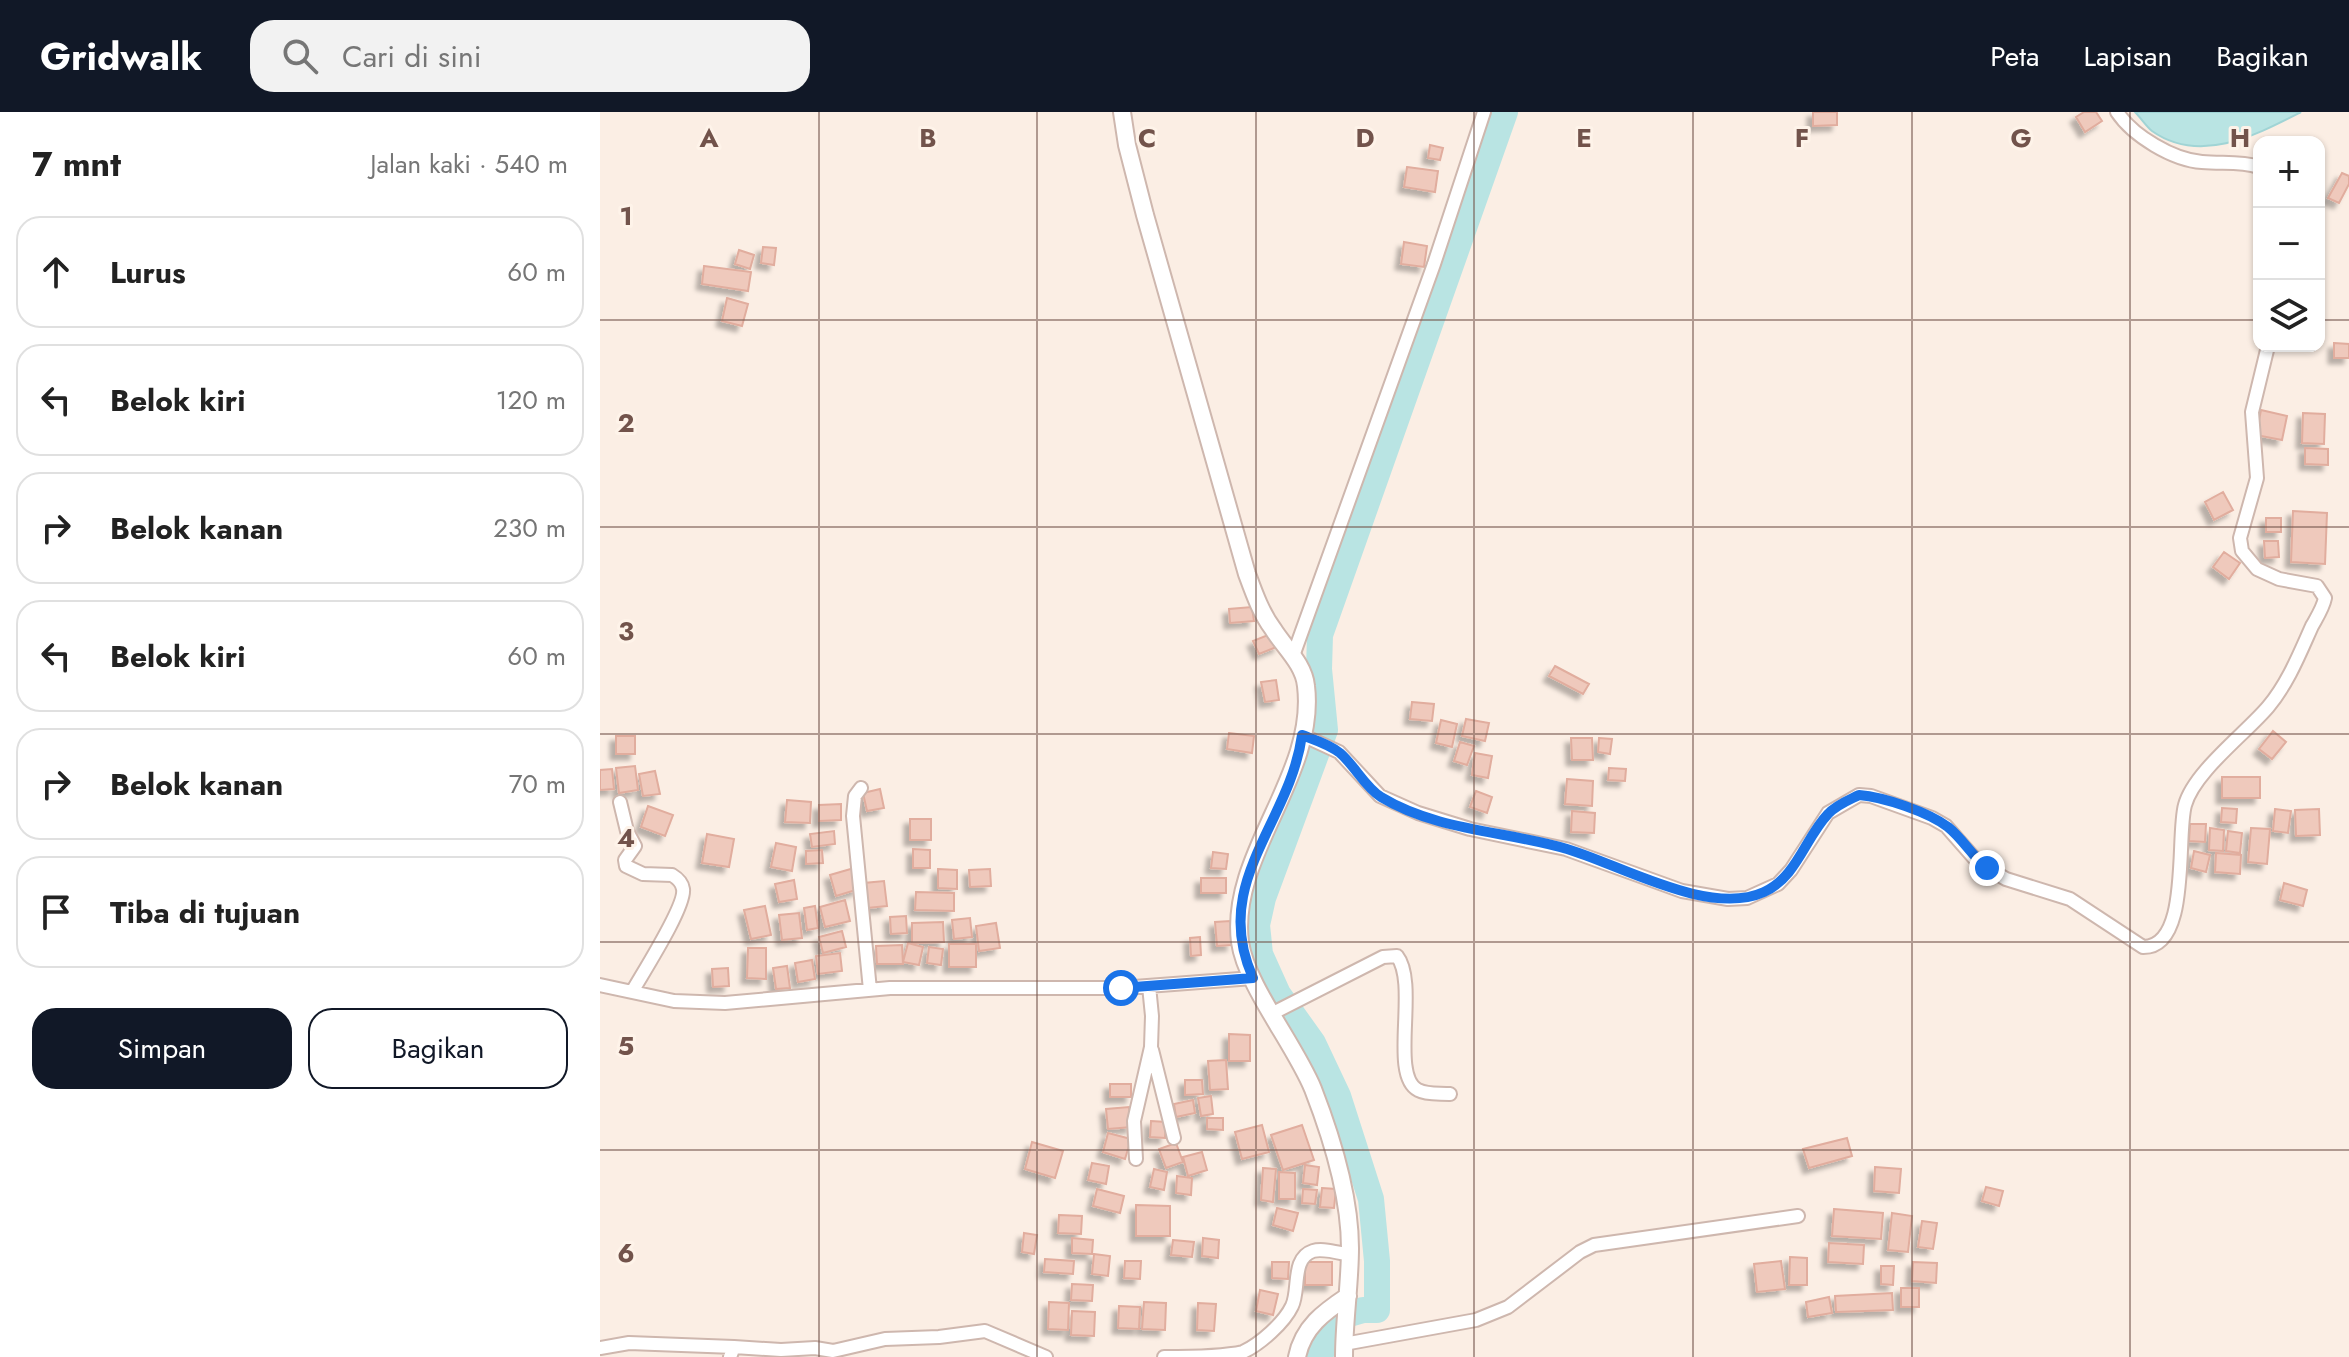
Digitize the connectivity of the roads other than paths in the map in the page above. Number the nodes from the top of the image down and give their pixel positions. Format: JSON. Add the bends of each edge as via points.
{"nodes":[{"id":1,"x":1122,"y":112,"type":"edge"},
{"id":2,"x":1484,"y":112,"type":"edge"},
{"id":3,"x":2117,"y":112,"type":"edge"},
{"id":4,"x":2253,"y":166,"type":"edge"},
{"id":5,"x":2267,"y":352,"type":"edge"},
{"id":6,"x":1293,"y":656,"type":"junction"},
{"id":7,"x":1306,"y":737,"type":"junction"},
{"id":8,"x":861,"y":788,"type":"dead end"},
{"id":9,"x":620,"y":802,"type":"dead end"},
{"id":10,"x":1253,"y":978,"type":"junction"},
{"id":11,"x":600,"y":985,"type":"edge"},
{"id":12,"x":1149,"y":986,"type":"junction"},
{"id":13,"x":870,"y":990,"type":"junction"},
{"id":14,"x":632,"y":992,"type":"junction"},
{"id":15,"x":1276,"y":1012,"type":"junction"},
{"id":16,"x":1151,"y":1047,"type":"junction"},
{"id":17,"x":1450,"y":1094,"type":"dead end"},
{"id":18,"x":1174,"y":1138,"type":"dead end"},
{"id":19,"x":1136,"y":1159,"type":"dead end"},
{"id":20,"x":1798,"y":1216,"type":"dead end"},
{"id":21,"x":1350,"y":1255,"type":"junction"},
{"id":22,"x":1348,"y":1296,"type":"junction"},
{"id":23,"x":1344,"y":1340,"type":"edge"},
{"id":24,"x":600,"y":1348,"type":"edge"},
{"id":25,"x":732,"y":1352,"type":"edge"},
{"id":26,"x":1046,"y":1357,"type":"edge"},
{"id":27,"x":1164,"y":1357,"type":"edge"},
{"id":28,"x":1297,"y":1357,"type":"edge"}],
"edges":[{"from":1,"to":6,"type":"street","via":[[1145,215],[1238,548],[1265,617]]},
{"from":2,"to":6,"type":"street"},
{"from":3,"to":4,"type":"street","via":[[2139,136],[2193,161]]},
{"from":5,"to":7,"type":"street","via":[[2252,412],[2257,478],[2240,538],[2242,551],[2257,569],[2317,586],[2325,598],[2280,690],[2185,803],[2170,928],[2156,945],[2143,947],[2070,899],[2006,879],[1975,859],[1946,826],[1871,796],[1859,795],[1828,813],[1778,884],[1747,898],[1728,899],[1682,891],[1566,849],[1418,813],[1380,796],[1339,752]]},
{"from":6,"to":7,"type":"street","via":[[1307,687]]},
{"from":7,"to":10,"type":"street","via":[[1241,902],[1240,942]]},
{"from":8,"to":13,"type":"street","via":[[852,805]]},
{"from":9,"to":14,"type":"street","via":[[635,846],[625,864],[643,874],[672,875],[683,886],[674,917]]},
{"from":10,"to":12,"type":"street"},
{"from":10,"to":15,"type":"street"},
{"from":11,"to":14,"type":"street"},
{"from":12,"to":13,"type":"street"},
{"from":12,"to":16,"type":"street"},
{"from":13,"to":14,"type":"street","via":[[725,1003],[674,1001]]},
{"from":15,"to":17,"type":"street","via":[[1383,957],[1397,956],[1403,965],[1409,1079],[1422,1092]]},
{"from":15,"to":21,"type":"street","via":[[1328,1135],[1346,1207]]},
{"from":16,"to":18,"type":"street"},
{"from":16,"to":19,"type":"street","via":[[1134,1121]]},
{"from":20,"to":23,"type":"street","via":[[1594,1245],[1495,1314]]},
{"from":21,"to":22,"type":"street"},
{"from":21,"to":27,"type":"street","via":[[1316,1250],[1303,1258],[1291,1308],[1246,1351],[1221,1357]]},
{"from":22,"to":23,"type":"street"},
{"from":22,"to":28,"type":"street","via":[[1307,1330]]},
{"from":24,"to":25,"type":"street","via":[[629,1343]]},
{"from":25,"to":26,"type":"street","via":[[833,1351],[885,1339],[985,1331]]}]}
